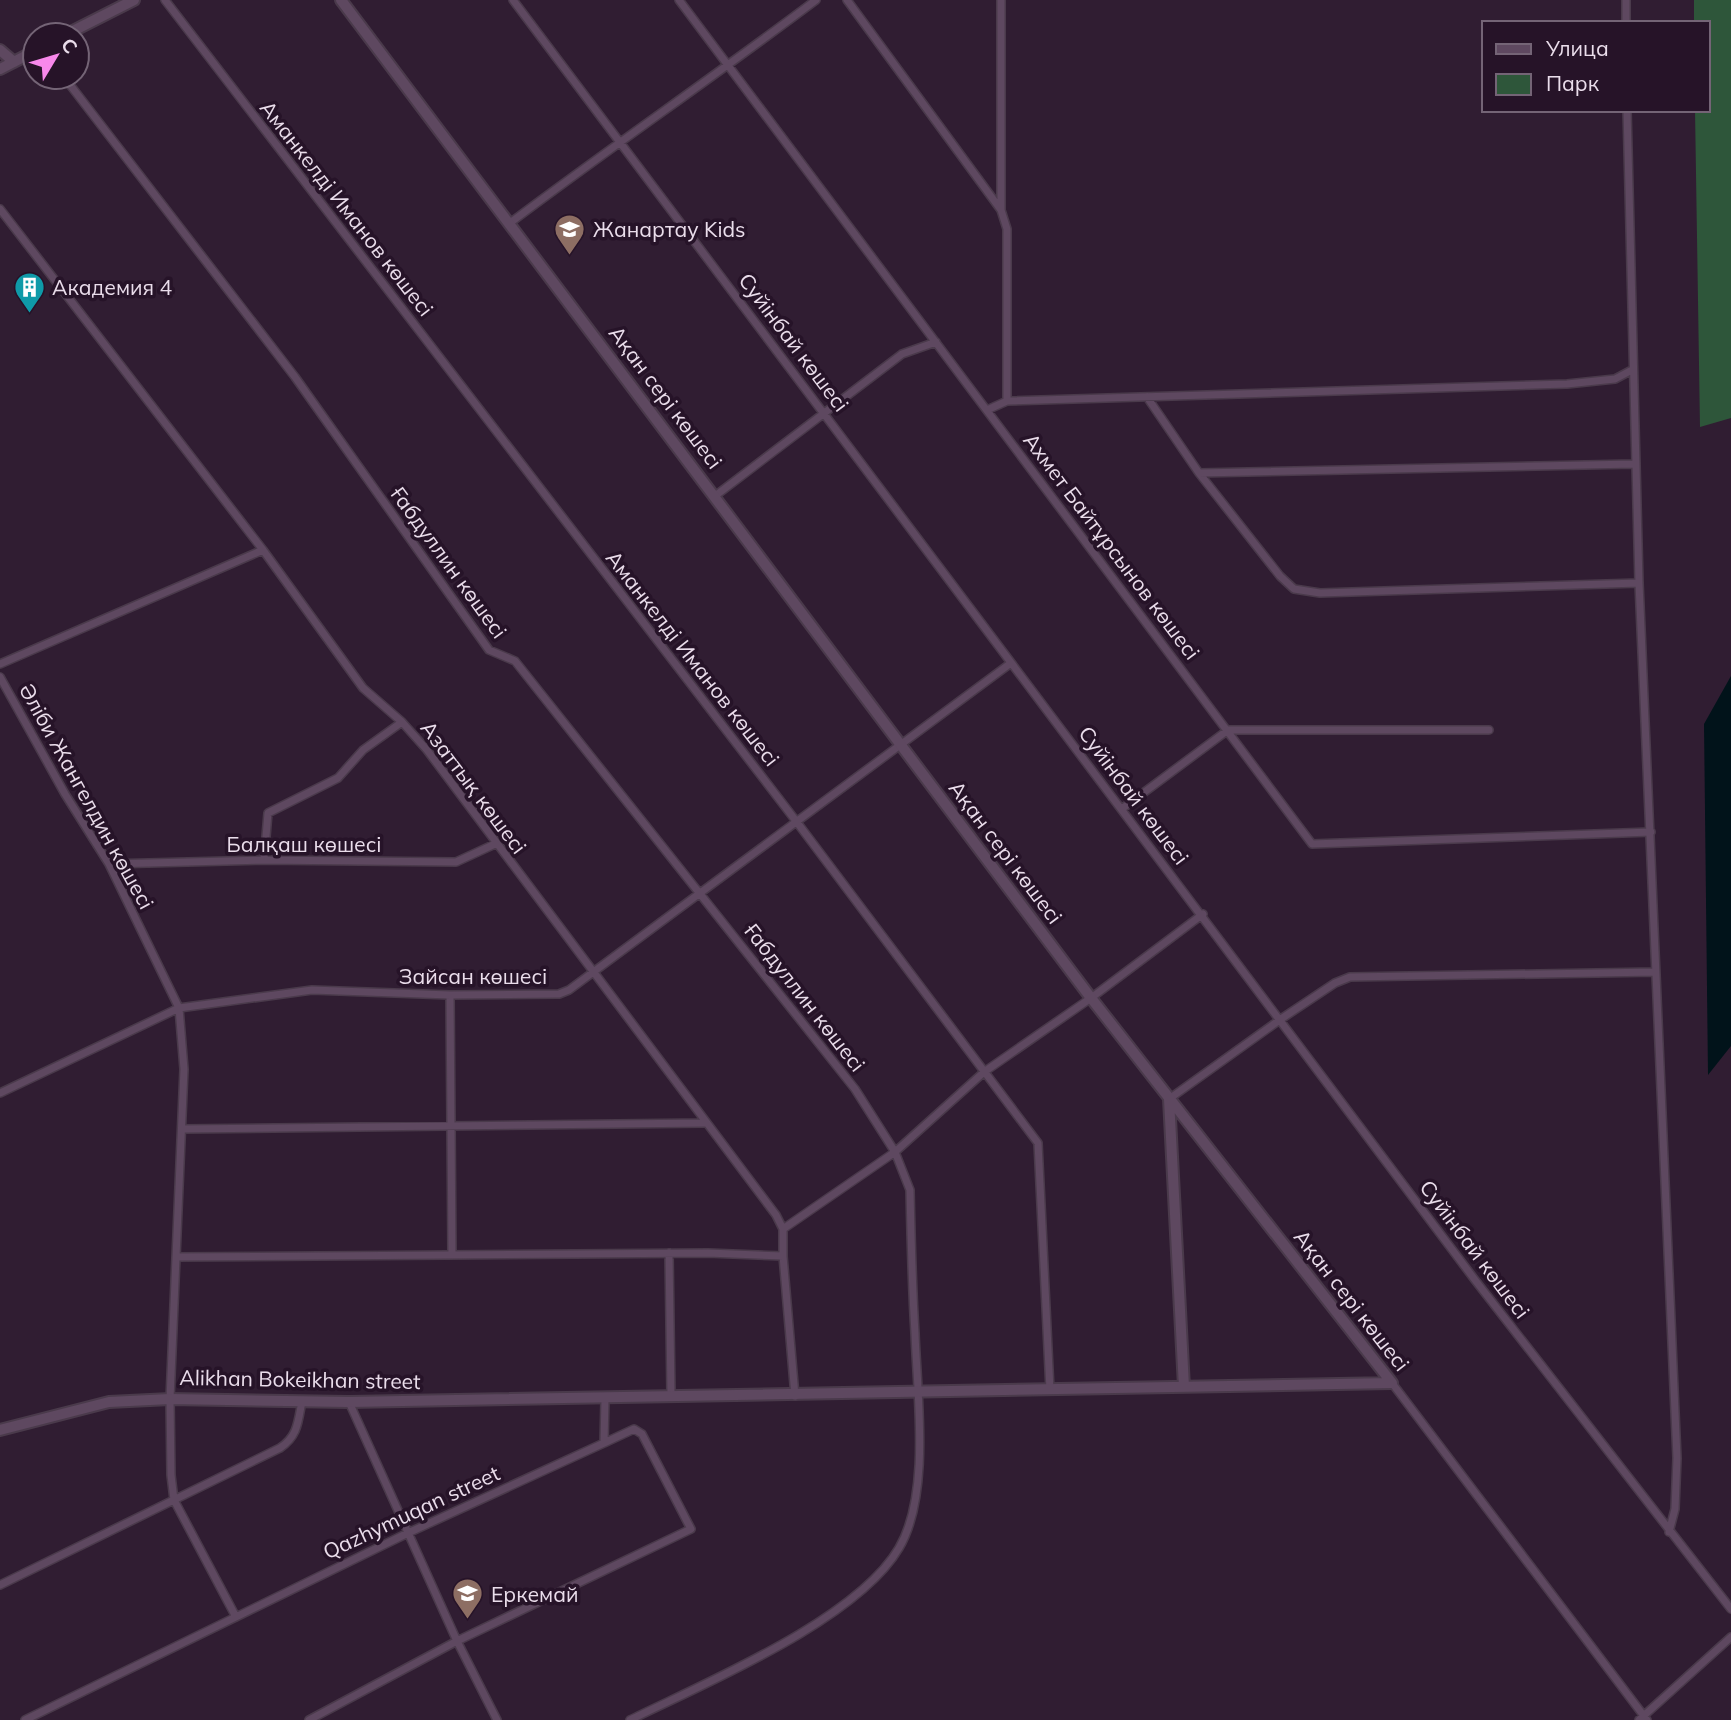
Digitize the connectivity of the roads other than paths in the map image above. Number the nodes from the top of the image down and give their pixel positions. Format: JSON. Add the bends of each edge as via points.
{"nodes":[{"id":1,"x":134,"y":0,"type":"edge"},
{"id":2,"x":165,"y":0,"type":"edge"},
{"id":3,"x":341,"y":0,"type":"edge"},
{"id":4,"x":513,"y":0,"type":"edge"},
{"id":5,"x":679,"y":0,"type":"edge"},
{"id":6,"x":816,"y":0,"type":"edge"},
{"id":7,"x":847,"y":0,"type":"edge"},
{"id":8,"x":1001,"y":0,"type":"edge"},
{"id":9,"x":1626,"y":0,"type":"edge"},
{"id":10,"x":1626,"y":21,"type":"edge"},
{"id":11,"x":91,"y":22,"type":"edge"},
{"id":12,"x":0,"y":50,"type":"edge"},
{"id":13,"x":21,"y":58,"type":"edge"},
{"id":14,"x":13,"y":62,"type":"junction"},
{"id":15,"x":728,"y":66,"type":"junction"},
{"id":16,"x":0,"y":69,"type":"edge"},
{"id":17,"x":75,"y":91,"type":"edge"},
{"id":18,"x":1628,"y":112,"type":"edge"},
{"id":19,"x":620,"y":140,"type":"junction"},
{"id":20,"x":0,"y":209,"type":"edge"},
{"id":21,"x":1001,"y":211,"type":"junction"},
{"id":22,"x":510,"y":223,"type":"junction"},
{"id":23,"x":936,"y":342,"type":"junction"},
{"id":24,"x":1632,"y":370,"type":"junction"},
{"id":25,"x":1147,"y":397,"type":"junction"},
{"id":26,"x":1007,"y":401,"type":"junction"},
{"id":27,"x":987,"y":410,"type":"junction"},
{"id":28,"x":826,"y":412,"type":"junction"},
{"id":29,"x":1634,"y":464,"type":"junction"},
{"id":30,"x":1199,"y":473,"type":"junction"},
{"id":31,"x":715,"y":496,"type":"junction"},
{"id":32,"x":263,"y":550,"type":"junction"},
{"id":33,"x":1639,"y":583,"type":"junction"},
{"id":34,"x":1011,"y":663,"type":"junction"},
{"id":35,"x":0,"y":664,"type":"edge"},
{"id":36,"x":0,"y":677,"type":"edge"},
{"id":37,"x":402,"y":722,"type":"junction"},
{"id":38,"x":1228,"y":730,"type":"junction"},
{"id":39,"x":1489,"y":730,"type":"dead end"},
{"id":40,"x":901,"y":744,"type":"junction"},
{"id":41,"x":1123,"y":808,"type":"junction"},
{"id":42,"x":796,"y":821,"type":"junction"},
{"id":43,"x":1651,"y":832,"type":"junction"},
{"id":44,"x":495,"y":844,"type":"junction"},
{"id":45,"x":264,"y":860,"type":"junction"},
{"id":46,"x":109,"y":864,"type":"junction"},
{"id":47,"x":699,"y":894,"type":"junction"},
{"id":48,"x":1203,"y":914,"type":"junction"},
{"id":49,"x":1655,"y":972,"type":"junction"},
{"id":50,"x":592,"y":973,"type":"junction"},
{"id":51,"x":450,"y":995,"type":"junction"},
{"id":52,"x":1091,"y":998,"type":"junction"},
{"id":53,"x":179,"y":1008,"type":"junction"},
{"id":54,"x":1281,"y":1019,"type":"junction"},
{"id":55,"x":984,"y":1072,"type":"junction"},
{"id":56,"x":0,"y":1093,"type":"edge"},
{"id":57,"x":1169,"y":1099,"type":"junction"},
{"id":58,"x":704,"y":1123,"type":"junction"},
{"id":59,"x":451,"y":1125,"type":"junction"},
{"id":60,"x":183,"y":1129,"type":"junction"},
{"id":61,"x":895,"y":1152,"type":"junction"},
{"id":62,"x":783,"y":1229,"type":"junction"},
{"id":63,"x":669,"y":1253,"type":"junction"},
{"id":64,"x":452,"y":1254,"type":"junction"},
{"id":65,"x":783,"y":1256,"type":"junction"},
{"id":66,"x":177,"y":1257,"type":"junction"},
{"id":67,"x":1392,"y":1383,"type":"junction"},
{"id":68,"x":1184,"y":1387,"type":"junction"},
{"id":69,"x":1050,"y":1390,"type":"junction"},
{"id":70,"x":917,"y":1391,"type":"junction"},
{"id":71,"x":671,"y":1394,"type":"junction"},
{"id":72,"x":795,"y":1396,"type":"junction"},
{"id":73,"x":170,"y":1399,"type":"junction"},
{"id":74,"x":606,"y":1399,"type":"junction"},
{"id":75,"x":302,"y":1401,"type":"junction"},
{"id":76,"x":349,"y":1402,"type":"junction"},
{"id":77,"x":0,"y":1430,"type":"edge"},
{"id":78,"x":604,"y":1443,"type":"junction"},
{"id":79,"x":174,"y":1500,"type":"junction"},
{"id":80,"x":1669,"y":1532,"type":"junction"},
{"id":81,"x":408,"y":1533,"type":"junction"},
{"id":82,"x":0,"y":1585,"type":"edge"},
{"id":83,"x":1731,"y":1609,"type":"edge"},
{"id":84,"x":236,"y":1617,"type":"junction"},
{"id":85,"x":1731,"y":1637,"type":"edge"},
{"id":86,"x":457,"y":1641,"type":"junction"},
{"id":87,"x":1643,"y":1718,"type":"edge"},
{"id":88,"x":25,"y":1720,"type":"edge"},
{"id":89,"x":309,"y":1720,"type":"edge"},
{"id":90,"x":497,"y":1720,"type":"edge"},
{"id":91,"x":630,"y":1720,"type":"edge"}],
"edges":[{"from":1,"to":11,"type":"street"},
{"from":2,"to":42,"type":"street","name":"Аманкелді Иманов көшесі"},
{"from":3,"to":22,"type":"street","name":"Ақан сері көшесі"},
{"from":4,"to":19,"type":"street","name":"Суйінбай көшесі"},
{"from":5,"to":15,"type":"street","name":"Ахмет Байтұрсынов көшесі"},
{"from":6,"to":15,"type":"street"},
{"from":7,"to":21,"type":"street"},
{"from":8,"to":21,"type":"street"},
{"from":9,"to":10,"type":"street"},
{"from":12,"to":14,"type":"street"},
{"from":13,"to":14,"type":"street"},
{"from":14,"to":16,"type":"street"},
{"from":15,"to":19,"type":"street"},
{"from":15,"to":23,"type":"street","name":"Ахмет Байтұрсынов көшесі"},
{"from":17,"to":47,"type":"street","name":"Ғабдуллин көшесі","via":[[295,377],[489,650],[515,661]]},
{"from":18,"to":24,"type":"street"},
{"from":19,"to":22,"type":"street"},
{"from":19,"to":28,"type":"street","name":"Суйінбай көшесі"},
{"from":20,"to":32,"type":"street","name":"Азаттық көшесі"},
{"from":21,"to":26,"type":"street","via":[[1007,229]]},
{"from":22,"to":31,"type":"street","name":"Ақан сері көшесі"},
{"from":23,"to":27,"type":"street","name":"Ахмет Байтұрсынов көшесі"},
{"from":23,"to":28,"type":"street","via":[[902,354]]},
{"from":24,"to":25,"type":"street","via":[[1615,379],[1567,384]]},
{"from":24,"to":29,"type":"street"},
{"from":25,"to":26,"type":"street"},
{"from":25,"to":30,"type":"street"},
{"from":26,"to":27,"type":"street"},
{"from":27,"to":38,"type":"street","name":"Ахмет Байтұрсынов көшесі"},
{"from":28,"to":31,"type":"street"},
{"from":28,"to":34,"type":"street","name":"Суйінбай көшесі"},
{"from":29,"to":30,"type":"street"},
{"from":29,"to":33,"type":"street"},
{"from":30,"to":33,"type":"street","via":[[1294,589],[1320,593]]},
{"from":31,"to":40,"type":"street","name":"Ақан сері көшесі"},
{"from":32,"to":35,"type":"street"},
{"from":32,"to":37,"type":"street","name":"Азаттық көшесі","via":[[363,688]]},
{"from":33,"to":43,"type":"street"},
{"from":34,"to":40,"type":"street","name":"Зайсан көшесі"},
{"from":34,"to":41,"type":"street","name":"Суйінбай көшесі"},
{"from":36,"to":46,"type":"street","name":"Әліби Жангелдин көшесі"},
{"from":37,"to":44,"type":"street","name":"Азаттық көшесі"},
{"from":37,"to":45,"type":"street","via":[[363,750],[338,778],[268,813]]},
{"from":38,"to":39,"type":"street"},
{"from":38,"to":41,"type":"street"},
{"from":38,"to":43,"type":"street","name":"Ахмет Байтұрсынов көшесі","via":[[1312,844]]},
{"from":40,"to":42,"type":"street","name":"Зайсан көшесі"},
{"from":40,"to":52,"type":"street","name":"Ақан сері көшесі"},
{"from":41,"to":48,"type":"street","name":"Суйінбай көшесі"},
{"from":42,"to":47,"type":"street","name":"Зайсан көшесі"},
{"from":42,"to":55,"type":"street","name":"Аманкелді Иманов көшесі"},
{"from":43,"to":49,"type":"street"},
{"from":44,"to":45,"type":"street","name":"Балқаш көшесі","via":[[456,862]]},
{"from":44,"to":50,"type":"street","name":"Азаттық көшесі"},
{"from":45,"to":46,"type":"street","name":"Балқаш көшесі"},
{"from":46,"to":53,"type":"street","name":"Әліби Жангелдин көшесі"},
{"from":47,"to":50,"type":"street","name":"Зайсан көшесі"},
{"from":47,"to":61,"type":"street","name":"Ғабдуллин көшесі","via":[[855,1089]]},
{"from":48,"to":52,"type":"street"},
{"from":48,"to":54,"type":"street","name":"Суйінбай көшесі"},
{"from":49,"to":54,"type":"street","via":[[1350,977]]},
{"from":49,"to":80,"type":"street","via":[[1677,1458]]},
{"from":50,"to":51,"type":"street","name":"Зайсан көшесі","via":[[559,993]]},
{"from":50,"to":58,"type":"street","name":"Азаттық көшесі"},
{"from":51,"to":53,"type":"street","name":"Зайсан көшесі","via":[[312,990]]},
{"from":51,"to":59,"type":"street"},
{"from":52,"to":55,"type":"street"},
{"from":52,"to":57,"type":"street","name":"Ақан сері көшесі"},
{"from":53,"to":56,"type":"street","name":"Зайсан көшесі"},
{"from":53,"to":60,"type":"street","name":"Alikhan Bokeikhan street"},
{"from":54,"to":57,"type":"street"},
{"from":54,"to":80,"type":"street","name":"Суйінбай көшесі"},
{"from":55,"to":61,"type":"street"},
{"from":55,"to":69,"type":"street","name":"Аманкелді Иманов көшесі","via":[[1038,1143]]},
{"from":57,"to":67,"type":"street","name":"Ақан сері көшесі"},
{"from":57,"to":68,"type":"street"},
{"from":58,"to":59,"type":"street"},
{"from":58,"to":62,"type":"street","name":"Азаттық көшесі"},
{"from":59,"to":60,"type":"street"},
{"from":59,"to":64,"type":"street"},
{"from":60,"to":66,"type":"street","name":"Alikhan Bokeikhan street"},
{"from":61,"to":62,"type":"street"},
{"from":61,"to":70,"type":"street","name":"Ғабдуллин көшесі","via":[[910,1190]]},
{"from":62,"to":65,"type":"street"},
{"from":63,"to":64,"type":"street"},
{"from":63,"to":65,"type":"street"},
{"from":63,"to":71,"type":"street"},
{"from":64,"to":66,"type":"street"},
{"from":65,"to":72,"type":"street"},
{"from":66,"to":73,"type":"street","name":"Alikhan Bokeikhan street"},
{"from":67,"to":68,"type":"street"},
{"from":67,"to":87,"type":"street","name":"Ақан сері көшесі"},
{"from":68,"to":69,"type":"street"},
{"from":69,"to":70,"type":"street"},
{"from":70,"to":72,"type":"street"},
{"from":70,"to":91,"type":"street","name":"Ғабдуллин көшесі","via":[[920,1453],[914,1503],[900,1548],[846,1605],[748,1662]]},
{"from":71,"to":72,"type":"street"},
{"from":71,"to":74,"type":"street"},
{"from":73,"to":75,"type":"street","name":"Alikhan Bokeikhan street"},
{"from":73,"to":77,"type":"street","via":[[109,1402]]},
{"from":73,"to":79,"type":"street"},
{"from":74,"to":76,"type":"street","name":"Alikhan Bokeikhan street"},
{"from":74,"to":78,"type":"street"},
{"from":75,"to":76,"type":"street","name":"Alikhan Bokeikhan street"},
{"from":75,"to":79,"type":"street","via":[[291,1441]]},
{"from":76,"to":81,"type":"street"},
{"from":78,"to":81,"type":"street","name":"Qazhymuqan street"},
{"from":78,"to":86,"type":"street","name":"Qazhymuqan street","via":[[634,1429],[642,1433],[691,1529]]},
{"from":79,"to":82,"type":"street"},
{"from":79,"to":84,"type":"street"},
{"from":80,"to":83,"type":"street","name":"Суйінбай көшесі"},
{"from":81,"to":84,"type":"street","name":"Qazhymuqan street"},
{"from":81,"to":86,"type":"street"},
{"from":84,"to":88,"type":"street","name":"Qazhymuqan street"},
{"from":85,"to":87,"type":"street"},
{"from":86,"to":89,"type":"street"},
{"from":86,"to":90,"type":"street"}]}
